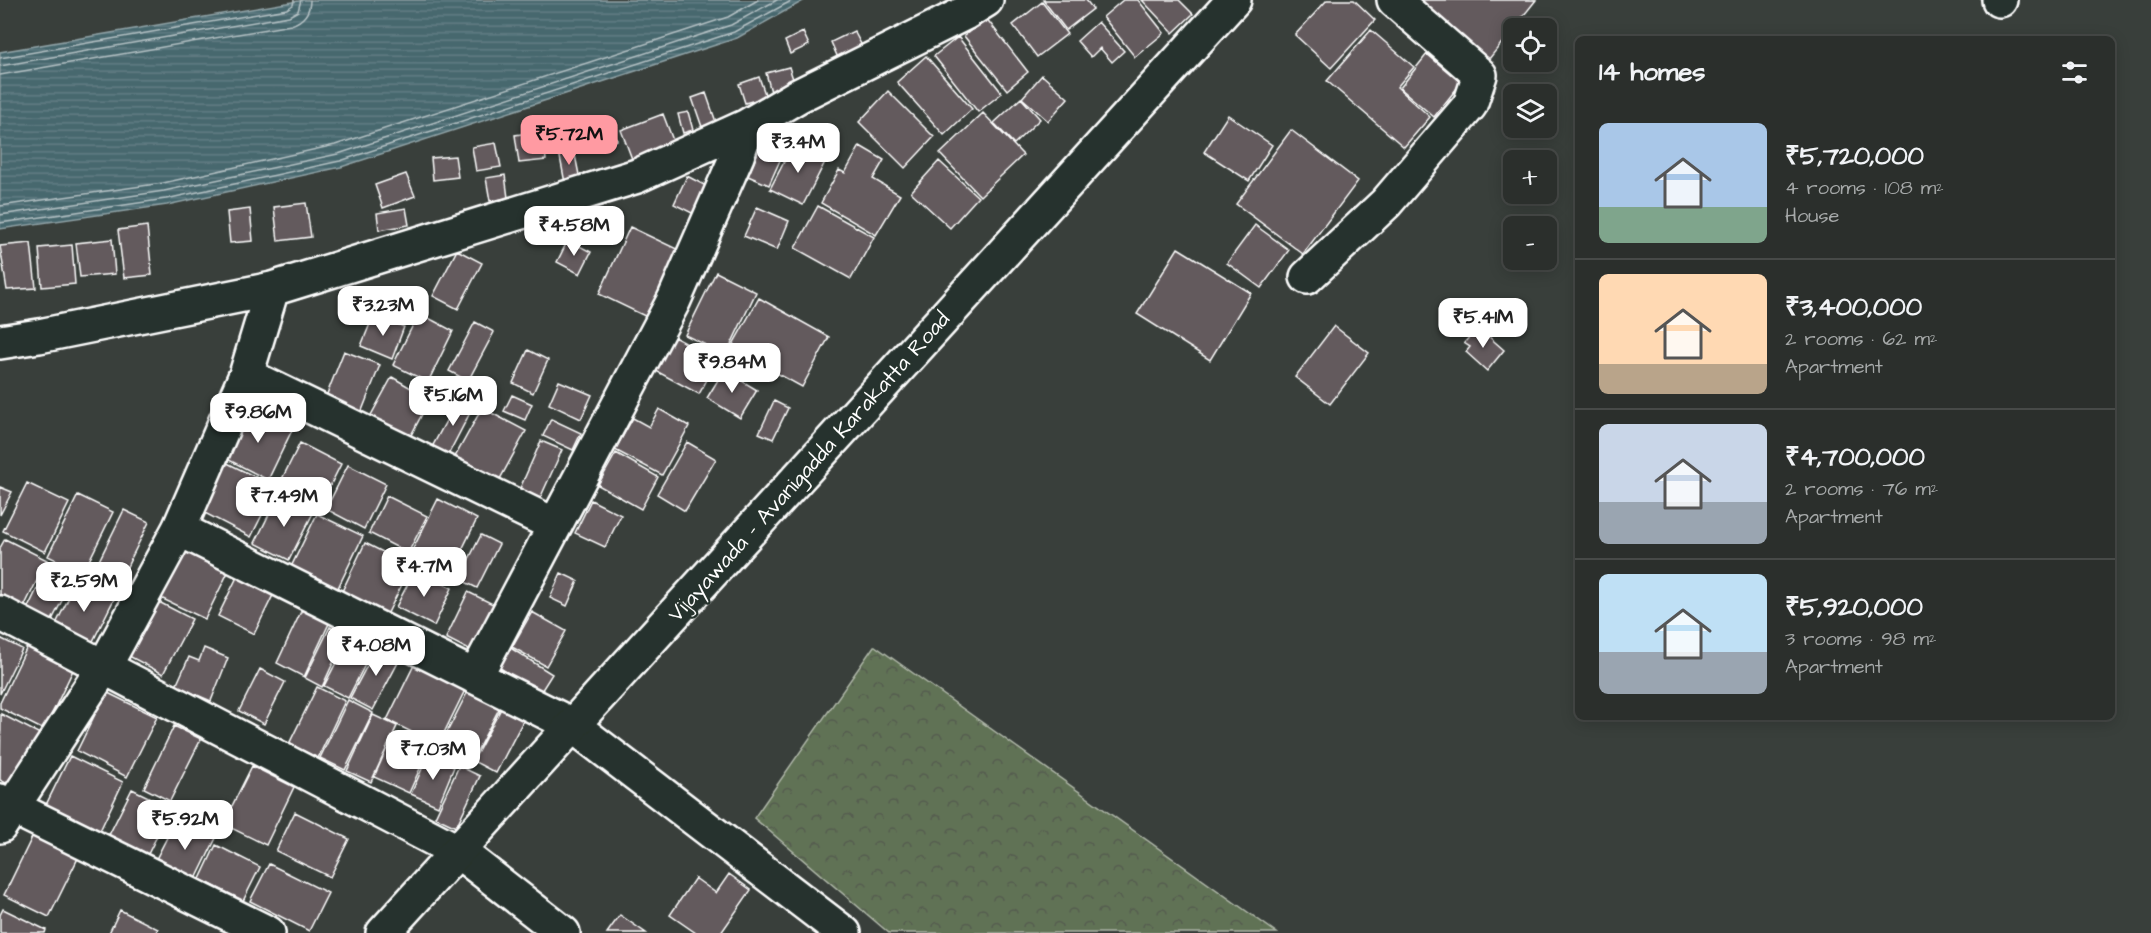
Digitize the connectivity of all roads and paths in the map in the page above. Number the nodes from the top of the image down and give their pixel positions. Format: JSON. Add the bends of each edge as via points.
{"nodes":[{"id":1,"x":986,"y":0,"type":"edge"},
{"id":2,"x":1234,"y":0,"type":"edge"},
{"id":3,"x":1394,"y":0,"type":"edge"},
{"id":4,"x":747,"y":126,"type":"junction"},
{"id":5,"x":1307,"y":277,"type":"dead end"},
{"id":6,"x":272,"y":289,"type":"junction"},
{"id":7,"x":0,"y":342,"type":"edge"},
{"id":8,"x":246,"y":375,"type":"junction"},
{"id":9,"x":555,"y":525,"type":"junction"},
{"id":10,"x":179,"y":529,"type":"junction"},
{"id":11,"x":0,"y":613,"type":"edge"},
{"id":12,"x":104,"y":667,"type":"junction"},
{"id":13,"x":475,"y":677,"type":"junction"},
{"id":14,"x":572,"y":725,"type":"junction"},
{"id":15,"x":4,"y":812,"type":"edge"},
{"id":16,"x":459,"y":852,"type":"junction"},
{"id":17,"x":268,"y":933,"type":"edge"},
{"id":18,"x":383,"y":933,"type":"edge"},
{"id":19,"x":563,"y":933,"type":"edge"},
{"id":20,"x":844,"y":933,"type":"edge"}],
"edges":[{"from":1,"to":4,"type":"street"},
{"from":2,"to":14,"type":"street","name":"Vijayawada - Avanigadda Karakatta Road"},
{"from":3,"to":5,"type":"street","via":[[1480,75],[1470,105],[1386,203]]},
{"from":4,"to":6,"type":"street","via":[[637,176]]},
{"from":4,"to":9,"type":"street","via":[[674,300]]},
{"from":6,"to":7,"type":"street"},
{"from":6,"to":8,"type":"street"},
{"from":8,"to":9,"type":"street"},
{"from":8,"to":10,"type":"street"},
{"from":9,"to":13,"type":"street"},
{"from":10,"to":12,"type":"street"},
{"from":10,"to":13,"type":"street"},
{"from":11,"to":12,"type":"street"},
{"from":12,"to":15,"type":"street"},
{"from":12,"to":16,"type":"street"},
{"from":13,"to":14,"type":"street"},
{"from":14,"to":16,"type":"street","name":"Vijayawada - Avanigadda Karakatta Road"},
{"from":14,"to":20,"type":"street"},
{"from":15,"to":17,"type":"street"},
{"from":16,"to":18,"type":"street","name":"Vijayawada - Avanigadda Karakatta Road"},
{"from":16,"to":19,"type":"street"}]}
